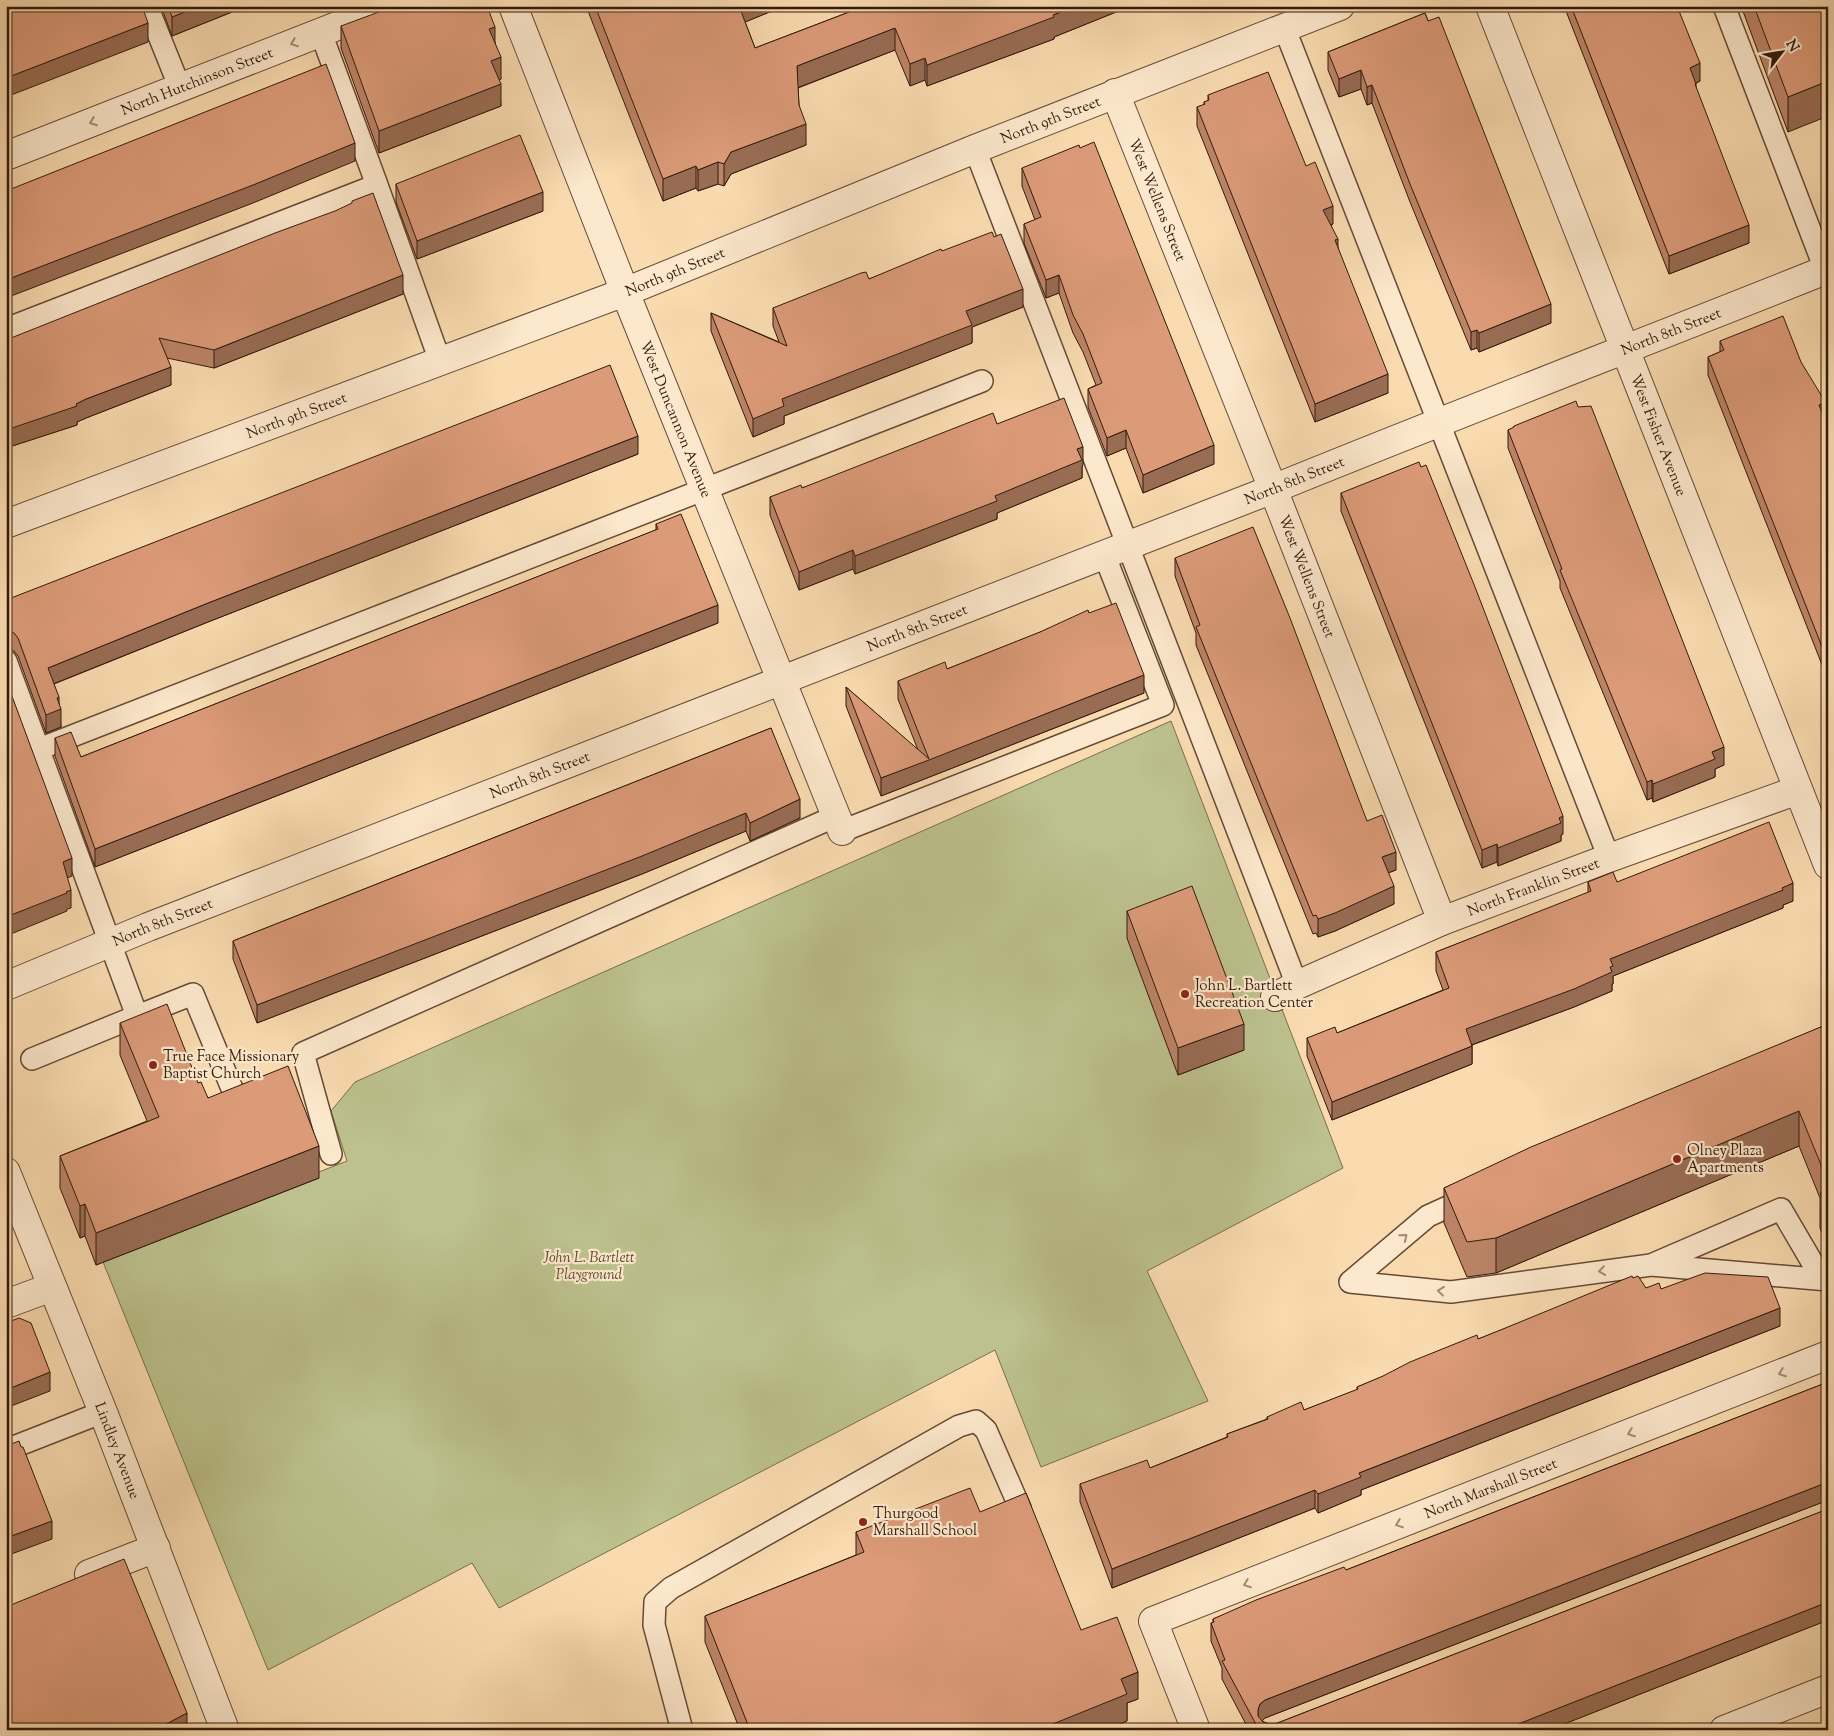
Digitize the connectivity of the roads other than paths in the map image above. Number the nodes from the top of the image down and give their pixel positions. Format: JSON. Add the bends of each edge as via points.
{"nodes":[{"id":1,"x":147,"y":6,"type":"edge"},
{"id":2,"x":388,"y":6,"type":"edge"},
{"id":3,"x":513,"y":6,"type":"edge"},
{"id":4,"x":1340,"y":6,"type":"edge"},
{"id":5,"x":1490,"y":6,"type":"edge"},
{"id":6,"x":1724,"y":6,"type":"edge"},
{"id":7,"x":1290,"y":19,"type":"edge"},
{"id":8,"x":321,"y":33,"type":"junction"},
{"id":9,"x":180,"y":88,"type":"junction"},
{"id":10,"x":1115,"y":93,"type":"junction"},
{"id":11,"x":975,"y":149,"type":"junction"},
{"id":12,"x":6,"y":156,"type":"edge"},
{"id":13,"x":377,"y":185,"type":"junction"},
{"id":14,"x":1827,"y":272,"type":"edge"},
{"id":15,"x":625,"y":292,"type":"junction"},
{"id":16,"x":6,"y":329,"type":"edge"},
{"id":17,"x":1625,"y":350,"type":"junction"},
{"id":18,"x":440,"y":361,"type":"junction"},
{"id":19,"x":982,"y":381,"type":"dead end"},
{"id":20,"x":1438,"y":421,"type":"junction"},
{"id":21,"x":704,"y":489,"type":"junction"},
{"id":22,"x":1273,"y":489,"type":"junction"},
{"id":23,"x":6,"y":524,"type":"edge"},
{"id":24,"x":1116,"y":550,"type":"junction"},
{"id":25,"x":6,"y":661,"type":"edge"},
{"id":26,"x":781,"y":680,"type":"junction"},
{"id":27,"x":39,"y":749,"type":"junction"},
{"id":28,"x":1798,"y":790,"type":"junction"},
{"id":29,"x":839,"y":823,"type":"junction"},
{"id":30,"x":1825,"y":851,"type":"edge"},
{"id":31,"x":1608,"y":858,"type":"junction"},
{"id":32,"x":1442,"y":921,"type":"junction"},
{"id":33,"x":111,"y":942,"type":"junction"},
{"id":34,"x":6,"y":986,"type":"edge"},
{"id":35,"x":1286,"y":991,"type":"joint"},
{"id":36,"x":137,"y":1016,"type":"junction"},
{"id":37,"x":32,"y":1059,"type":"dead end"},
{"id":38,"x":233,"y":1091,"type":"edge"},
{"id":39,"x":331,"y":1154,"type":"dead end"},
{"id":40,"x":6,"y":1172,"type":"edge"},
{"id":41,"x":1490,"y":1188,"type":"edge"},
{"id":42,"x":1651,"y":1265,"type":"junction"},
{"id":43,"x":1825,"y":1280,"type":"edge"},
{"id":44,"x":52,"y":1287,"type":"junction"},
{"id":45,"x":6,"y":1304,"type":"edge"},
{"id":46,"x":1828,"y":1355,"type":"edge"},
{"id":47,"x":103,"y":1412,"type":"junction"},
{"id":48,"x":6,"y":1450,"type":"edge"},
{"id":49,"x":1020,"y":1508,"type":"edge"},
{"id":50,"x":156,"y":1548,"type":"junction"},
{"id":51,"x":68,"y":1583,"type":"edge"},
{"id":52,"x":1828,"y":1689,"type":"edge"},
{"id":53,"x":223,"y":1727,"type":"edge"},
{"id":54,"x":682,"y":1730,"type":"edge"},
{"id":55,"x":1196,"y":1730,"type":"edge"},
{"id":56,"x":1724,"y":1730,"type":"edge"}],
"edges":[{"from":1,"to":9,"type":"lane"},
{"from":2,"to":8,"type":"street","name":"North Hutchinson Street"},
{"from":3,"to":15,"type":"street","name":"West Duncannon Avenue"},
{"from":4,"to":7,"type":"street","name":"North 9th Street"},
{"from":5,"to":17,"type":"street","name":"West Fisher Avenue"},
{"from":6,"to":14,"type":"lane"},
{"from":7,"to":10,"type":"street","name":"North 9th Street"},
{"from":7,"to":20,"type":"lane"},
{"from":8,"to":9,"type":"street","name":"North Hutchinson Street","one_way":true},
{"from":8,"to":13,"type":"lane"},
{"from":9,"to":12,"type":"street","name":"North Hutchinson Street","one_way":true},
{"from":10,"to":11,"type":"street","name":"North 9th Street"},
{"from":10,"to":22,"type":"street","name":"West Wellens Street"},
{"from":11,"to":15,"type":"street","name":"North 9th Street"},
{"from":11,"to":24,"type":"lane"},
{"from":13,"to":16,"type":"lane"},
{"from":13,"to":18,"type":"lane"},
{"from":14,"to":17,"type":"street","name":"North 8th Street"},
{"from":15,"to":18,"type":"street","name":"North 9th Street"},
{"from":15,"to":21,"type":"street","name":"West Duncannon Avenue"},
{"from":17,"to":20,"type":"street","name":"North 8th Street"},
{"from":17,"to":28,"type":"street","name":"West Fisher Avenue"},
{"from":18,"to":23,"type":"street","name":"North 9th Street"},
{"from":19,"to":21,"type":"lane"},
{"from":20,"to":22,"type":"street","name":"North 8th Street"},
{"from":20,"to":31,"type":"lane"},
{"from":21,"to":26,"type":"street","name":"West Duncannon Avenue"},
{"from":21,"to":27,"type":"lane"},
{"from":22,"to":24,"type":"street","name":"North 8th Street"},
{"from":22,"to":32,"type":"street","name":"West Wellens Street"},
{"from":24,"to":26,"type":"street","name":"North 8th Street"},
{"from":24,"to":29,"type":"lane","via":[[1163,705]]},
{"from":24,"to":35,"type":"lane"},
{"from":25,"to":27,"type":"lane"},
{"from":26,"to":29,"type":"street","name":"West Duncannon Avenue"},
{"from":26,"to":33,"type":"street","name":"North 8th Street"},
{"from":27,"to":33,"type":"lane"},
{"from":28,"to":30,"type":"street","name":"West Fisher Avenue"},
{"from":28,"to":31,"type":"street","name":"North Franklin Street"},
{"from":29,"to":39,"type":"lane","via":[[303,1053]]},
{"from":31,"to":32,"type":"street","name":"North Franklin Street"},
{"from":32,"to":35,"type":"street","name":"North Franklin Street"},
{"from":33,"to":34,"type":"street","name":"North 8th Street"},
{"from":33,"to":36,"type":"lane"},
{"from":36,"to":37,"type":"lane"},
{"from":36,"to":38,"type":"lane","via":[[194,994]]},
{"from":40,"to":44,"type":"street","name":"Lindley Avenue"},
{"from":42,"to":41,"type":"lane","one_way":true,"via":[[1451,1292],[1350,1282],[1428,1216]]},
{"from":42,"to":43,"type":"lane"},
{"from":42,"to":43,"type":"lane","via":[[1781,1209]]},
{"from":44,"to":45,"type":"street"},
{"from":44,"to":47,"type":"street","name":"Lindley Avenue"},
{"from":46,"to":55,"type":"street","name":"North Marshall Street","one_way":true,"via":[[1154,1621]]},
{"from":47,"to":48,"type":"lane"},
{"from":47,"to":50,"type":"street","name":"Lindley Avenue"},
{"from":49,"to":54,"type":"lane","via":[[986,1430],[976,1421],[959,1426],[671,1588],[655,1602],[654,1625]]},
{"from":50,"to":51,"type":"street"},
{"from":50,"to":53,"type":"street","name":"Lindley Avenue"},
{"from":52,"to":56,"type":"street"}]}
